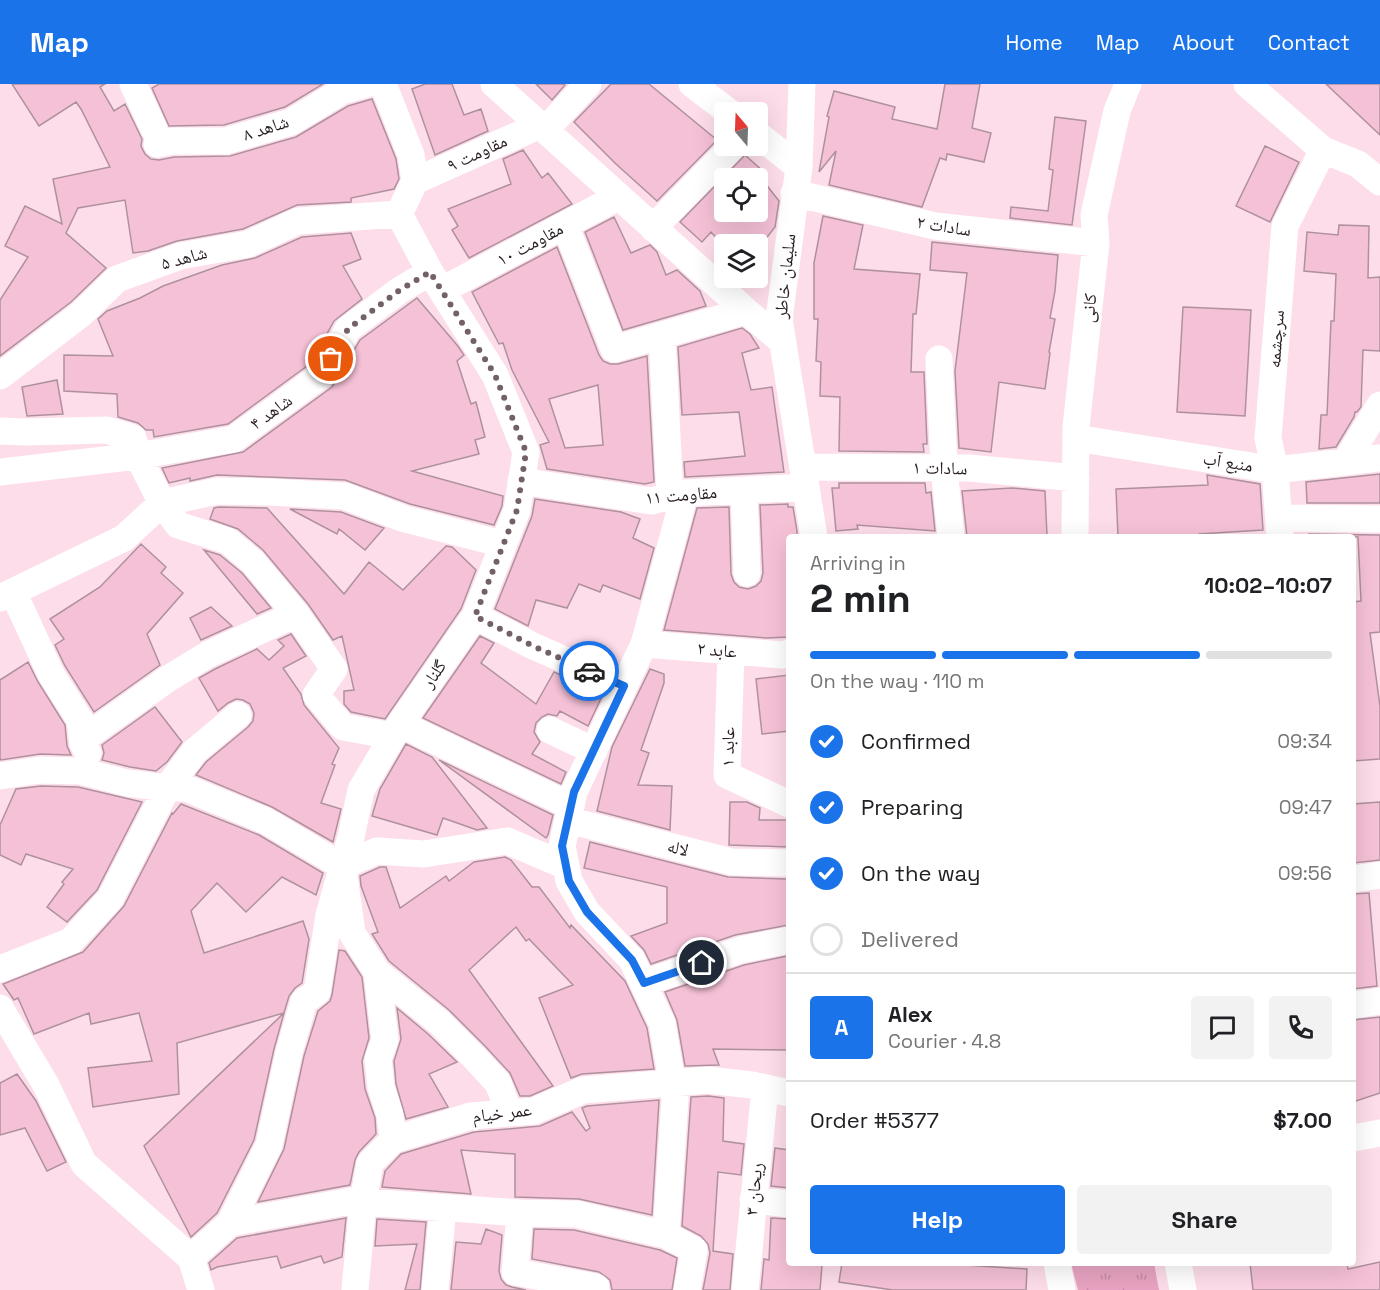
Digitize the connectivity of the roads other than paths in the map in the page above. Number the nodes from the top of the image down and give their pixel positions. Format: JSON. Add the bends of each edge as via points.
{"nodes":[{"id":1,"x":132,"y":84,"type":"edge"},
{"id":2,"x":367,"y":84,"type":"edge"},
{"id":3,"x":383,"y":84,"type":"edge"},
{"id":4,"x":494,"y":84,"type":"edge"},
{"id":5,"x":588,"y":84,"type":"edge"},
{"id":6,"x":692,"y":84,"type":"edge"},
{"id":7,"x":802,"y":84,"type":"edge"},
{"id":8,"x":1128,"y":84,"type":"edge"},
{"id":9,"x":1247,"y":84,"type":"edge"},
{"id":10,"x":716,"y":102,"type":"edge"},
{"id":11,"x":542,"y":128,"type":"junction"},
{"id":12,"x":768,"y":147,"type":"edge"},
{"id":13,"x":1323,"y":150,"type":"junction"},
{"id":14,"x":723,"y":156,"type":"edge"},
{"id":15,"x":1369,"y":161,"type":"edge"},
{"id":16,"x":796,"y":180,"type":"junction"},
{"id":17,"x":416,"y":181,"type":"junction"},
{"id":18,"x":1380,"y":182,"type":"edge"},
{"id":19,"x":618,"y":197,"type":"junction"},
{"id":20,"x":399,"y":214,"type":"junction"},
{"id":21,"x":565,"y":225,"type":"junction"},
{"id":22,"x":653,"y":228,"type":"junction"},
{"id":23,"x":1096,"y":243,"type":"junction"},
{"id":24,"x":436,"y":281,"type":"junction"},
{"id":25,"x":746,"y":311,"type":"junction"},
{"id":26,"x":662,"y":336,"type":"junction"},
{"id":27,"x":783,"y":342,"type":"junction"},
{"id":28,"x":939,"y":358,"type":"dead end"},
{"id":29,"x":0,"y":376,"type":"edge"},
{"id":30,"x":1380,"y":405,"type":"edge"},
{"id":31,"x":0,"y":431,"type":"edge"},
{"id":32,"x":1076,"y":438,"type":"junction"},
{"id":33,"x":138,"y":456,"type":"junction"},
{"id":34,"x":1380,"y":458,"type":"edge"},
{"id":35,"x":1346,"y":462,"type":"junction"},
{"id":36,"x":944,"y":468,"type":"junction"},
{"id":37,"x":1275,"y":470,"type":"junction"},
{"id":38,"x":0,"y":472,"type":"edge"},
{"id":39,"x":805,"y":477,"type":"junction"},
{"id":40,"x":1076,"y":478,"type":"junction"},
{"id":41,"x":521,"y":481,"type":"junction"},
{"id":42,"x":744,"y":490,"type":"junction"},
{"id":43,"x":678,"y":495,"type":"junction"},
{"id":44,"x":162,"y":503,"type":"junction"},
{"id":45,"x":1380,"y":519,"type":"edge"},
{"id":46,"x":1280,"y":528,"type":"edge"},
{"id":47,"x":814,"y":534,"type":"edge"},
{"id":48,"x":951,"y":534,"type":"edge"},
{"id":49,"x":1075,"y":534,"type":"edge"},
{"id":50,"x":503,"y":544,"type":"junction"},
{"id":51,"x":747,"y":573,"type":"dead end"},
{"id":52,"x":7,"y":595,"type":"edge"},
{"id":53,"x":296,"y":614,"type":"junction"},
{"id":54,"x":475,"y":616,"type":"junction"},
{"id":55,"x":644,"y":644,"type":"junction"},
{"id":56,"x":731,"y":651,"type":"junction"},
{"id":57,"x":786,"y":654,"type":"edge"},
{"id":58,"x":624,"y":686,"type":"junction"},
{"id":59,"x":238,"y":715,"type":"dead end"},
{"id":60,"x":397,"y":730,"type":"junction"},
{"id":61,"x":550,"y":730,"type":"dead end"},
{"id":62,"x":83,"y":739,"type":"junction"},
{"id":63,"x":594,"y":751,"type":"junction"},
{"id":64,"x":0,"y":776,"type":"edge"},
{"id":65,"x":99,"y":776,"type":"junction"},
{"id":66,"x":167,"y":788,"type":"junction"},
{"id":67,"x":786,"y":803,"type":"edge"},
{"id":68,"x":570,"y":813,"type":"junction"},
{"id":69,"x":786,"y":863,"type":"edge"},
{"id":70,"x":342,"y":866,"type":"junction"},
{"id":71,"x":566,"y":866,"type":"junction"},
{"id":72,"x":1380,"y":875,"type":"edge"},
{"id":73,"x":1356,"y":879,"type":"edge"},
{"id":74,"x":786,"y":941,"type":"edge"},
{"id":75,"x":0,"y":969,"type":"edge"},
{"id":76,"x":377,"y":972,"type":"junction"},
{"id":77,"x":644,"y":983,"type":"junction"},
{"id":78,"x":1380,"y":1001,"type":"edge"},
{"id":79,"x":1356,"y":1005,"type":"edge"},
{"id":80,"x":0,"y":1008,"type":"edge"},
{"id":81,"x":672,"y":1083,"type":"junction"},
{"id":82,"x":777,"y":1090,"type":"edge"},
{"id":83,"x":509,"y":1113,"type":"junction"},
{"id":84,"x":1380,"y":1134,"type":"edge"},
{"id":85,"x":1356,"y":1138,"type":"edge"},
{"id":86,"x":393,"y":1140,"type":"junction"},
{"id":87,"x":753,"y":1200,"type":"junction"},
{"id":88,"x":363,"y":1202,"type":"junction"},
{"id":89,"x":786,"y":1204,"type":"edge"},
{"id":90,"x":443,"y":1208,"type":"junction"},
{"id":91,"x":520,"y":1213,"type":"junction"},
{"id":92,"x":230,"y":1224,"type":"junction"},
{"id":93,"x":666,"y":1235,"type":"junction"},
{"id":94,"x":190,"y":1258,"type":"junction"},
{"id":95,"x":1058,"y":1266,"type":"edge"},
{"id":96,"x":1179,"y":1266,"type":"edge"},
{"id":97,"x":203,"y":1290,"type":"edge"},
{"id":98,"x":355,"y":1290,"type":"edge"},
{"id":99,"x":435,"y":1290,"type":"edge"},
{"id":100,"x":596,"y":1290,"type":"edge"},
{"id":101,"x":687,"y":1290,"type":"edge"},
{"id":102,"x":745,"y":1290,"type":"edge"},
{"id":103,"x":1062,"y":1290,"type":"edge"},
{"id":104,"x":1183,"y":1290,"type":"edge"}],
"edges":[{"from":1,"to":2,"type":"street","name":"شاهد ۸","via":[[155,137],[173,141],[226,141],[291,122],[342,91]]},
{"from":3,"to":17,"type":"street","via":[[411,155]]},
{"from":4,"to":11,"type":"street"},
{"from":5,"to":11,"type":"street"},
{"from":6,"to":10,"type":"street"},
{"from":7,"to":16,"type":"street","name":"سلیمان خاطر"},
{"from":8,"to":23,"type":"street","name":"کانی","via":[[1117,111],[1094,215]]},
{"from":9,"to":13,"type":"street"},
{"from":11,"to":17,"type":"street","name":"مقاومت ۹"},
{"from":11,"to":19,"type":"street"},
{"from":12,"to":16,"type":"street"},
{"from":13,"to":15,"type":"street"},
{"from":13,"to":37,"type":"street","name":"سرچشمه","via":[[1285,226],[1268,438]]},
{"from":14,"to":22,"type":"street"},
{"from":15,"to":18,"type":"street"},
{"from":16,"to":23,"type":"street","name":"سادات ۲","via":[[935,226]]},
{"from":16,"to":27,"type":"street","name":"سلیمان خاطر","via":[[779,319]]},
{"from":17,"to":20,"type":"street"},
{"from":19,"to":21,"type":"street","name":"مقاومت ۱۰"},
{"from":19,"to":22,"type":"street"},
{"from":20,"to":24,"type":"street","name":"گلنار"},
{"from":20,"to":29,"type":"street","name":"شاهد ۵","via":[[298,221],[248,244],[180,256],[117,279],[81,314]]},
{"from":21,"to":24,"type":"street","name":"مقاومت ۱۰"},
{"from":21,"to":26,"type":"street","via":[[614,349]]},
{"from":22,"to":25,"type":"street"},
{"from":23,"to":32,"type":"street","name":"کانی"},
{"from":24,"to":33,"type":"street","name":"شاهد ۴","via":[[400,290],[348,329],[323,374],[234,439]]},
{"from":24,"to":41,"type":"street","name":"گلنار","via":[[495,375],[526,452]]},
{"from":25,"to":26,"type":"street"},
{"from":25,"to":27,"type":"street"},
{"from":26,"to":43,"type":"street"},
{"from":27,"to":39,"type":"street","name":"سلیمان خاطر"},
{"from":28,"to":36,"type":"street"},
{"from":30,"to":35,"type":"street"},
{"from":31,"to":33,"type":"street","via":[[107,430],[133,438]]},
{"from":32,"to":37,"type":"street","name":"منبع آب"},
{"from":32,"to":40,"type":"street","name":"کانی"},
{"from":33,"to":38,"type":"street","name":"شاهد ۴"},
{"from":33,"to":44,"type":"street"},
{"from":34,"to":35,"type":"street","name":"منبع آب"},
{"from":35,"to":37,"type":"street","name":"منبع آب"},
{"from":36,"to":39,"type":"street","name":"سادات ۱"},
{"from":36,"to":40,"type":"street","name":"سادات ۱"},
{"from":36,"to":48,"type":"street"},
{"from":37,"to":46,"type":"street","name":"سرچشمه"},
{"from":39,"to":42,"type":"street","name":"مقاومت ۱۱"},
{"from":39,"to":47,"type":"street","name":"سلیمان خاطر"},
{"from":40,"to":49,"type":"street","name":"کانی"},
{"from":41,"to":43,"type":"street","name":"مقاومت ۱۱","via":[[651,501]]},
{"from":41,"to":50,"type":"street","name":"گلنار","via":[[517,510]]},
{"from":42,"to":43,"type":"street","name":"مقاومت ۱۱"},
{"from":42,"to":51,"type":"street"},
{"from":43,"to":55,"type":"street"},
{"from":44,"to":50,"type":"street","via":[[217,491],[344,496],[405,519]]},
{"from":44,"to":52,"type":"street","via":[[124,538]]},
{"from":44,"to":53,"type":"street","via":[[178,525],[228,541],[253,562]]},
{"from":45,"to":46,"type":"street"},
{"from":50,"to":54,"type":"street","name":"گلنار"},
{"from":52,"to":62,"type":"street","via":[[80,720]]},
{"from":53,"to":60,"type":"street","name":"لاله","via":[[334,669],[316,695],[343,727]]},
{"from":53,"to":62,"type":"street","via":[[207,655]]},
{"from":54,"to":58,"type":"street"},
{"from":54,"to":60,"type":"street","name":"گلنار"},
{"from":55,"to":56,"type":"street","name":"عابد ۲"},
{"from":55,"to":58,"type":"street"},
{"from":56,"to":57,"type":"street","name":"عابد ۲"},
{"from":56,"to":67,"type":"street","name":"عابد ۱","via":[[727,775]]},
{"from":58,"to":63,"type":"street"},
{"from":59,"to":66,"type":"street","via":[[195,751]]},
{"from":60,"to":68,"type":"street","name":"لاله"},
{"from":60,"to":70,"type":"street","name":"گلنار","via":[[361,790]]},
{"from":61,"to":63,"type":"street"},
{"from":62,"to":65,"type":"street"},
{"from":63,"to":68,"type":"street","via":[[574,792]]},
{"from":64,"to":65,"type":"street","via":[[40,770],[80,771]]},
{"from":65,"to":66,"type":"street"},
{"from":66,"to":70,"type":"street","via":[[186,788],[266,821]]},
{"from":66,"to":75,"type":"street","via":[[110,898],[71,941]]},
{"from":68,"to":69,"type":"street","name":"لاله","via":[[732,862]]},
{"from":68,"to":71,"type":"street","via":[[562,846]]},
{"from":70,"to":71,"type":"street","via":[[377,851],[424,854],[507,841]]},
{"from":70,"to":76,"type":"street","via":[[352,933]]},
{"from":70,"to":92,"type":"street","name":"گلنار","via":[[329,915],[317,992],[304,1001],[269,1145]]},
{"from":71,"to":77,"type":"street","via":[[569,881],[587,912],[632,960]]},
{"from":72,"to":73,"type":"street"},
{"from":74,"to":77,"type":"street","via":[[740,950]]},
{"from":76,"to":83,"type":"street","via":[[440,1022],[474,1057],[498,1083]]},
{"from":76,"to":86,"type":"street","via":[[385,1040],[378,1059]]},
{"from":77,"to":81,"type":"street","via":[[662,1023]]},
{"from":78,"to":79,"type":"street"},
{"from":80,"to":94,"type":"street","via":[[46,1084],[84,1164]]},
{"from":81,"to":82,"type":"street","name":"عمر خیام","via":[[708,1080]]},
{"from":81,"to":83,"type":"street","name":"عمر خیام","via":[[583,1090],[534,1111]]},
{"from":81,"to":93,"type":"street","via":[[675,1100]]},
{"from":82,"to":87,"type":"street","name":"ریحان ۳"},
{"from":83,"to":86,"type":"street","name":"عمر خیام","via":[[471,1116]]},
{"from":84,"to":85,"type":"street"},
{"from":86,"to":88,"type":"street","name":"عمر خیام","via":[[370,1163]]},
{"from":87,"to":89,"type":"street"},
{"from":87,"to":102,"type":"street","name":"ریحان ۳"},
{"from":88,"to":90,"type":"street"},
{"from":88,"to":92,"type":"street"},
{"from":88,"to":98,"type":"street","name":"عمر خیام"},
{"from":90,"to":91,"type":"street"},
{"from":90,"to":99,"type":"street"},
{"from":91,"to":93,"type":"street","via":[[576,1214]]},
{"from":91,"to":100,"type":"street","via":[[515,1272]]},
{"from":92,"to":94,"type":"street"},
{"from":93,"to":101,"type":"street","via":[[694,1250]]},
{"from":94,"to":97,"type":"street"},
{"from":95,"to":103,"type":"street"},
{"from":96,"to":104,"type":"street"}]}
